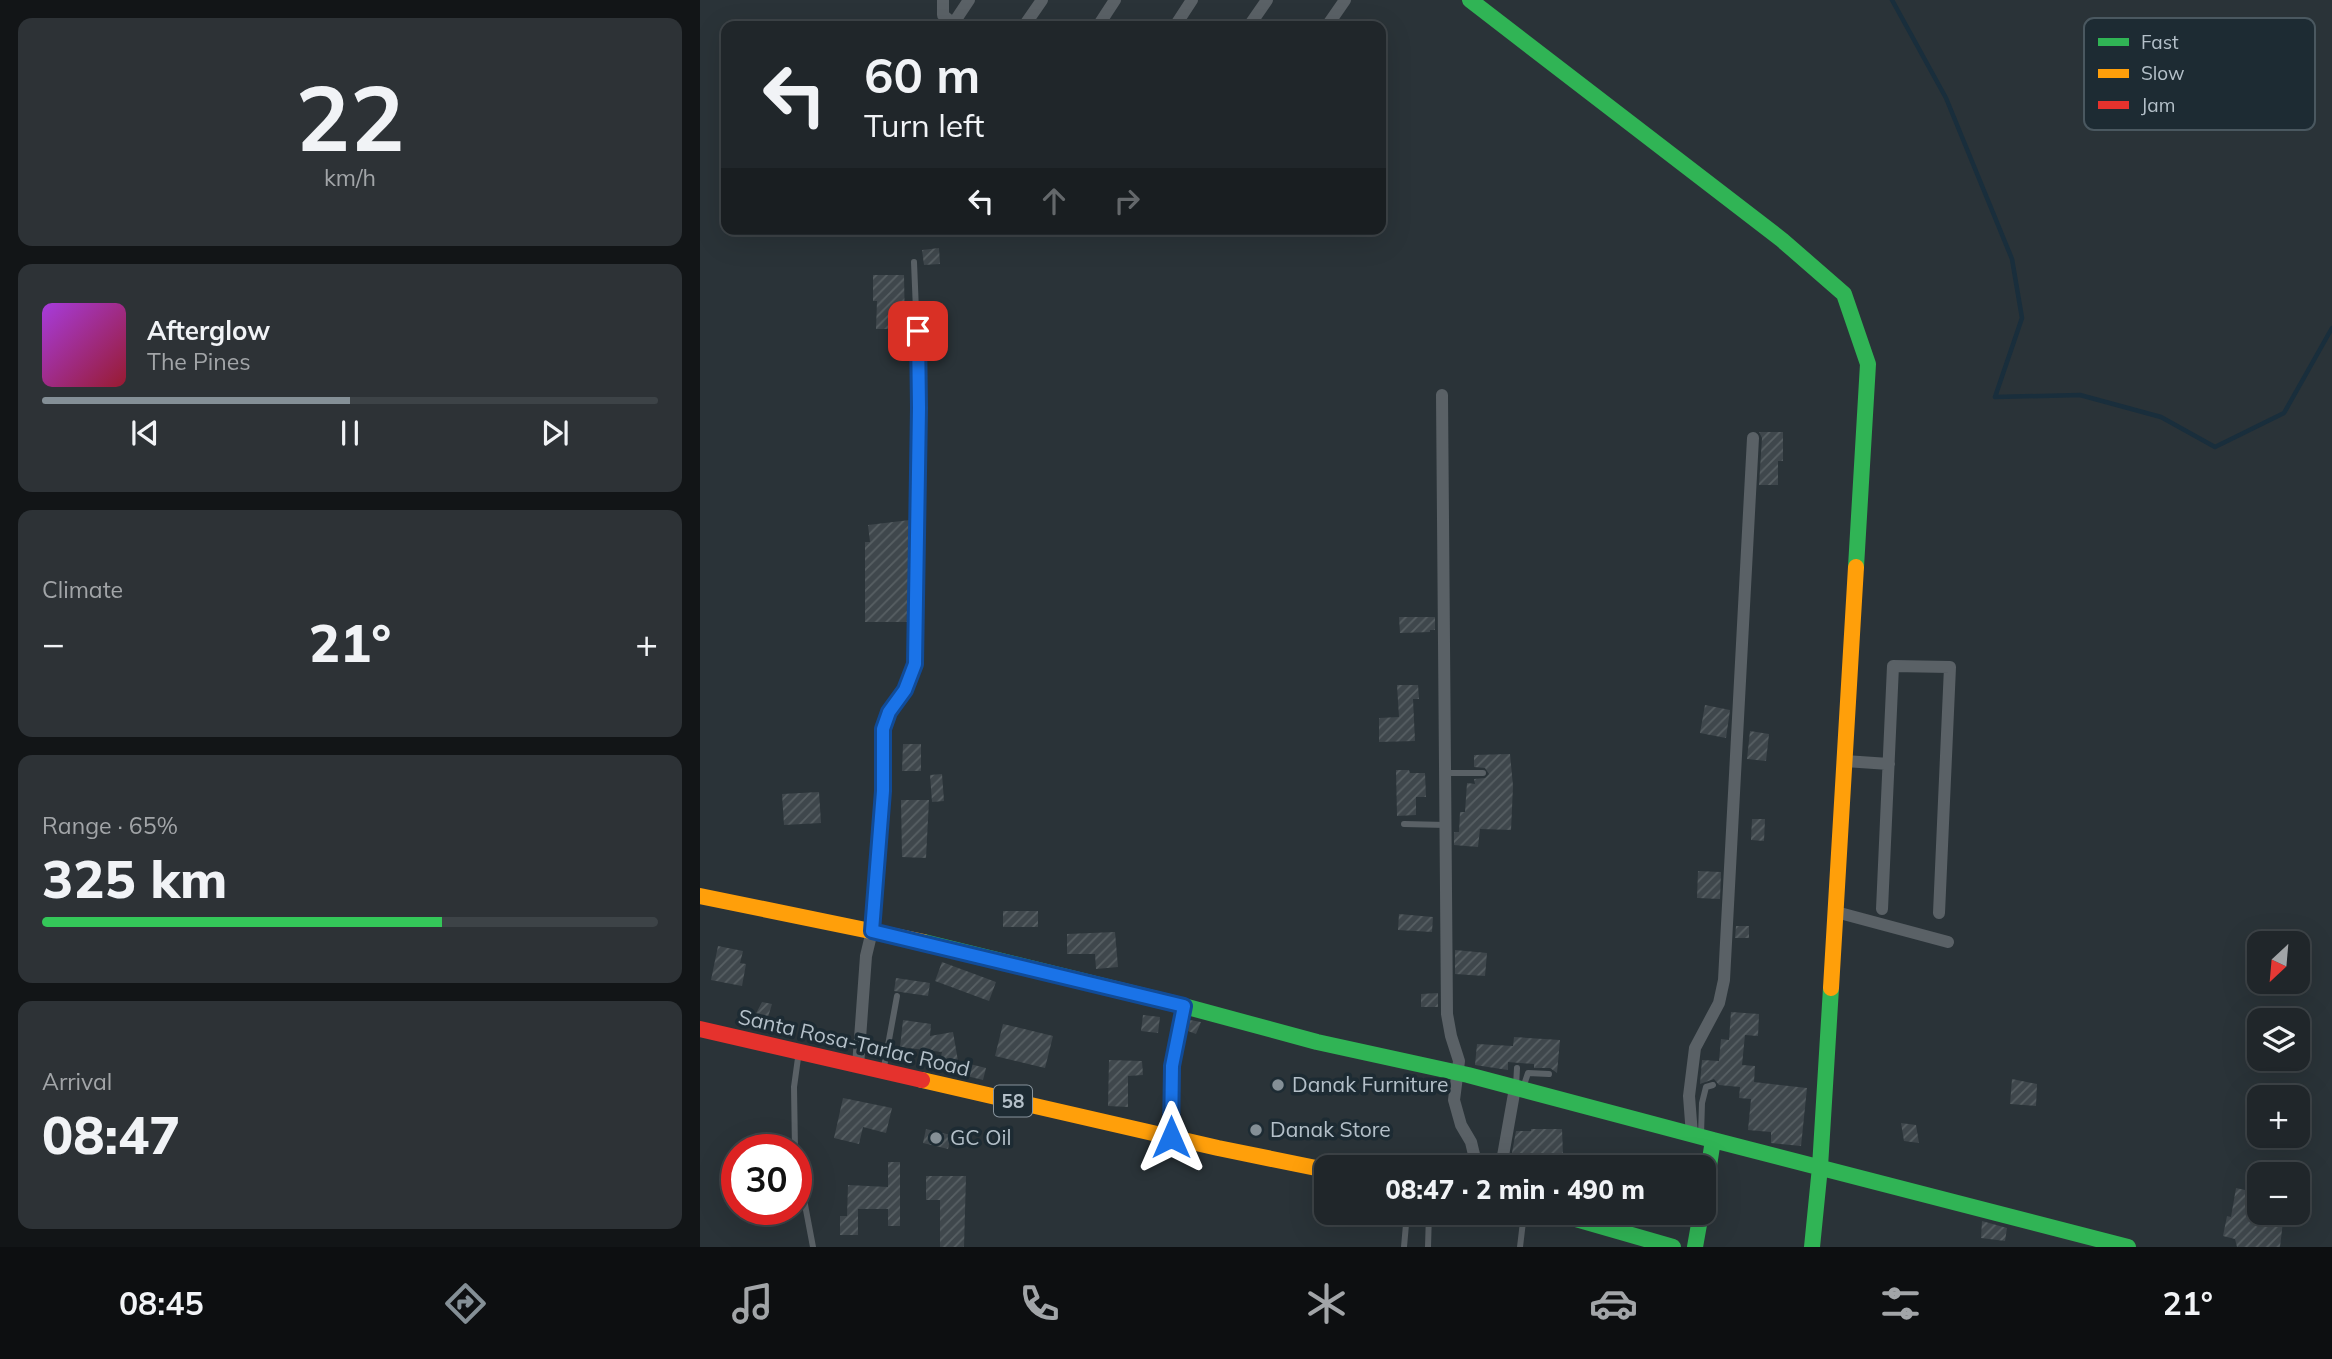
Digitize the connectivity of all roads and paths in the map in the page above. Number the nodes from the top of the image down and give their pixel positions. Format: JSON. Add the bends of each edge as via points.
{"nodes":[{"id":1,"x":943,"y":0,"type":"edge"},
{"id":2,"x":969,"y":0,"type":"edge"},
{"id":3,"x":1042,"y":0,"type":"edge"},
{"id":4,"x":1115,"y":0,"type":"edge"},
{"id":5,"x":1192,"y":0,"type":"edge"},
{"id":6,"x":1267,"y":0,"type":"edge"},
{"id":7,"x":1345,"y":0,"type":"edge"},
{"id":8,"x":1470,"y":0,"type":"edge"},
{"id":9,"x":950,"y":21,"type":"edge"},
{"id":10,"x":957,"y":21,"type":"edge"},
{"id":11,"x":1027,"y":21,"type":"edge"},
{"id":12,"x":1101,"y":21,"type":"edge"},
{"id":13,"x":1178,"y":21,"type":"edge"},
{"id":14,"x":1252,"y":21,"type":"edge"},
{"id":15,"x":1330,"y":21,"type":"edge"},
{"id":16,"x":914,"y":262,"type":"dead end"},
{"id":17,"x":1442,"y":395,"type":"dead end"},
{"id":18,"x":1753,"y":438,"type":"dead end"},
{"id":19,"x":1845,"y":761,"type":"junction"},
{"id":20,"x":1889,"y":764,"type":"junction"},
{"id":21,"x":1483,"y":773,"type":"dead end"},
{"id":22,"x":1445,"y":774,"type":"junction"},
{"id":23,"x":1404,"y":824,"type":"dead end"},
{"id":24,"x":1446,"y":825,"type":"junction"},
{"id":25,"x":700,"y":896,"type":"edge"},
{"id":26,"x":1882,"y":909,"type":"dead end"},
{"id":27,"x":1836,"y":912,"type":"junction"},
{"id":28,"x":1939,"y":913,"type":"dead end"},
{"id":29,"x":872,"y":931,"type":"junction"},
{"id":30,"x":1948,"y":942,"type":"dead end"},
{"id":31,"x":897,"y":996,"type":"dead end"},
{"id":32,"x":1184,"y":1006,"type":"junction"},
{"id":33,"x":700,"y":1029,"type":"edge"},
{"id":34,"x":799,"y":1052,"type":"junction"},
{"id":35,"x":858,"y":1066,"type":"junction"},
{"id":36,"x":1517,"y":1068,"type":"dead end"},
{"id":37,"x":883,"y":1072,"type":"junction"},
{"id":38,"x":1458,"y":1072,"type":"junction"},
{"id":39,"x":1549,"y":1074,"type":"dead end"},
{"id":40,"x":1713,"y":1085,"type":"dead end"},
{"id":41,"x":1519,"y":1089,"type":"junction"},
{"id":42,"x":795,"y":1134,"type":"edge"},
{"id":43,"x":1171,"y":1137,"type":"junction"},
{"id":44,"x":1702,"y":1137,"type":"junction"},
{"id":45,"x":1474,"y":1155,"type":"edge"},
{"id":46,"x":1504,"y":1155,"type":"edge"},
{"id":47,"x":1703,"y":1155,"type":"edge"},
{"id":48,"x":1314,"y":1167,"type":"edge"},
{"id":49,"x":1820,"y":1167,"type":"junction"},
{"id":50,"x":809,"y":1225,"type":"edge"},
{"id":51,"x":1406,"y":1225,"type":"edge"},
{"id":52,"x":1429,"y":1225,"type":"edge"},
{"id":53,"x":1523,"y":1225,"type":"edge"},
{"id":54,"x":1590,"y":1225,"type":"edge"},
{"id":55,"x":1699,"y":1225,"type":"edge"},
{"id":56,"x":1640,"y":1242,"type":"edge"},
{"id":57,"x":813,"y":1247,"type":"edge"},
{"id":58,"x":1404,"y":1247,"type":"edge"},
{"id":59,"x":1428,"y":1247,"type":"edge"},
{"id":60,"x":1520,"y":1247,"type":"edge"},
{"id":61,"x":1673,"y":1247,"type":"edge"},
{"id":62,"x":1695,"y":1247,"type":"edge"},
{"id":63,"x":1812,"y":1247,"type":"edge"},
{"id":64,"x":2128,"y":1247,"type":"edge"}],
"edges":[{"from":1,"to":9,"type":"street","via":[[943,15]]},
{"from":2,"to":10,"type":"street"},
{"from":3,"to":11,"type":"street"},
{"from":4,"to":12,"type":"street"},
{"from":5,"to":13,"type":"street"},
{"from":6,"to":14,"type":"street"},
{"from":7,"to":15,"type":"street"},
{"from":8,"to":19,"type":"main road","via":[[1782,240],[1844,294],[1868,364]]},
{"from":16,"to":29,"type":"lane","via":[[919,384],[917,644],[911,678],[883,729]]},
{"from":17,"to":22,"type":"street"},
{"from":18,"to":44,"type":"street","via":[[1724,980],[1718,1003],[1695,1048],[1689,1096]]},
{"from":19,"to":20,"type":"street"},
{"from":19,"to":27,"type":"main road"},
{"from":20,"to":26,"type":"street"},
{"from":20,"to":28,"type":"street","via":[[1893,666],[1950,667]]},
{"from":21,"to":22,"type":"lane"},
{"from":22,"to":24,"type":"street"},
{"from":23,"to":24,"type":"lane"},
{"from":24,"to":38,"type":"street","via":[[1447,1014]]},
{"from":25,"to":29,"type":"main road"},
{"from":27,"to":30,"type":"street"},
{"from":27,"to":49,"type":"main road"},
{"from":29,"to":32,"type":"main road"},
{"from":29,"to":35,"type":"street"},
{"from":31,"to":37,"type":"lane"},
{"from":32,"to":38,"type":"main road","via":[[1317,1042]]},
{"from":32,"to":43,"type":"street","via":[[1172,1066]]},
{"from":33,"to":34,"type":"main road","name":"Santa Rosa-Tarlac Road","number":"58"},
{"from":34,"to":35,"type":"main road","name":"Santa Rosa-Tarlac Road","number":"58"},
{"from":34,"to":42,"type":"lane"},
{"from":35,"to":37,"type":"main road","name":"Santa Rosa-Tarlac Road","number":"58"},
{"from":36,"to":41,"type":"lane"},
{"from":37,"to":43,"type":"main road","name":"Santa Rosa-Tarlac Road","number":"58"},
{"from":38,"to":41,"type":"main road"},
{"from":38,"to":45,"type":"street","via":[[1454,1100]]},
{"from":39,"to":41,"type":"lane","via":[[1528,1073]]},
{"from":40,"to":44,"type":"lane","via":[[1704,1093]]},
{"from":41,"to":44,"type":"main road"},
{"from":41,"to":46,"type":"street"},
{"from":43,"to":48,"type":"main road","name":"Santa Rosa-Tarlac Road","number":"58"},
{"from":44,"to":47,"type":"main road"},
{"from":44,"to":49,"type":"main road"},
{"from":49,"to":63,"type":"main road"},
{"from":49,"to":64,"type":"main road"},
{"from":50,"to":57,"type":"lane"},
{"from":51,"to":58,"type":"lane"},
{"from":52,"to":59,"type":"lane"},
{"from":53,"to":60,"type":"lane"},
{"from":54,"to":56,"type":"main road"},
{"from":55,"to":62,"type":"main road"},
{"from":56,"to":61,"type":"main road"}]}
